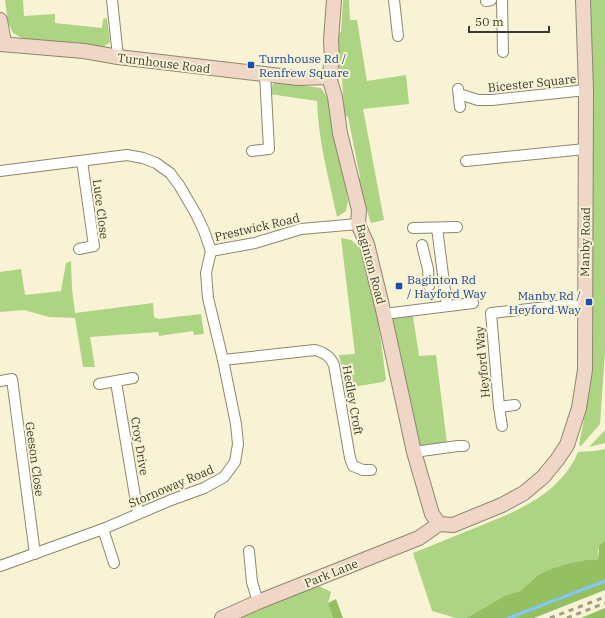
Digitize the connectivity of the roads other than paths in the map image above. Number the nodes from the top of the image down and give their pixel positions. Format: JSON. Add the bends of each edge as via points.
{"nodes":[{"id":1,"x":112,"y":0,"type":"edge"},
{"id":2,"x":334,"y":0,"type":"edge"},
{"id":3,"x":394,"y":0,"type":"edge"},
{"id":4,"x":502,"y":0,"type":"edge"},
{"id":5,"x":583,"y":0,"type":"edge"},
{"id":6,"x":0,"y":20,"type":"edge"},
{"id":7,"x":398,"y":36,"type":"dead end"},
{"id":8,"x":2,"y":44,"type":"edge"},
{"id":9,"x":503,"y":52,"type":"dead end"},
{"id":10,"x":118,"y":57,"type":"junction"},
{"id":11,"x":265,"y":74,"type":"junction"},
{"id":12,"x":329,"y":77,"type":"junction"},
{"id":13,"x":586,"y":90,"type":"junction"},
{"id":14,"x":460,"y":107,"type":"dead end"},
{"id":15,"x":585,"y":149,"type":"junction"},
{"id":16,"x":252,"y":151,"type":"dead end"},
{"id":17,"x":82,"y":161,"type":"junction"},
{"id":18,"x":466,"y":161,"type":"dead end"},
{"id":19,"x":0,"y":171,"type":"edge"},
{"id":20,"x":358,"y":224,"type":"junction"},
{"id":21,"x":457,"y":227,"type":"dead end"},
{"id":22,"x":412,"y":228,"type":"dead end"},
{"id":23,"x":437,"y":228,"type":"junction"},
{"id":24,"x":422,"y":245,"type":"dead end"},
{"id":25,"x":79,"y":249,"type":"dead end"},
{"id":26,"x":210,"y":251,"type":"junction"},
{"id":27,"x":442,"y":264,"type":"junction"},
{"id":28,"x":428,"y":268,"type":"junction"},
{"id":29,"x":429,"y":286,"type":"dead end"},
{"id":30,"x":584,"y":302,"type":"junction"},
{"id":31,"x":473,"y":303,"type":"dead end"},
{"id":32,"x":447,"y":306,"type":"junction"},
{"id":33,"x":384,"y":314,"type":"junction"},
{"id":34,"x":224,"y":360,"type":"junction"},
{"id":35,"x":133,"y":378,"type":"dead end"},
{"id":36,"x":0,"y":381,"type":"edge"},
{"id":37,"x":116,"y":382,"type":"junction"},
{"id":38,"x":99,"y":384,"type":"dead end"},
{"id":39,"x":515,"y":405,"type":"dead end"},
{"id":40,"x":500,"y":407,"type":"junction"},
{"id":41,"x":502,"y":426,"type":"dead end"},
{"id":42,"x":464,"y":446,"type":"dead end"},
{"id":43,"x":414,"y":452,"type":"junction"},
{"id":44,"x":371,"y":470,"type":"dead end"},
{"id":45,"x":138,"y":514,"type":"junction"},
{"id":46,"x":439,"y":524,"type":"junction"},
{"id":47,"x":103,"y":530,"type":"junction"},
{"id":48,"x":249,"y":550,"type":"dead end"},
{"id":49,"x":35,"y":554,"type":"junction"},
{"id":50,"x":114,"y":564,"type":"dead end"},
{"id":51,"x":0,"y":566,"type":"edge"},
{"id":52,"x":258,"y":602,"type":"junction"},
{"id":53,"x":222,"y":618,"type":"edge"}],
"edges":[{"from":1,"to":10,"type":"street"},
{"from":2,"to":12,"type":"street","name":"Baginton Road"},
{"from":3,"to":7,"type":"street"},
{"from":4,"to":9,"type":"street"},
{"from":5,"to":13,"type":"street","name":"Manby Road"},
{"from":6,"to":8,"type":"street"},
{"from":8,"to":10,"type":"street","name":"Turnhouse Road","via":[[84,51]]},
{"from":10,"to":11,"type":"street","name":"Turnhouse Road"},
{"from":11,"to":12,"type":"street","name":"Turnhouse Road","via":[[298,78]]},
{"from":11,"to":16,"type":"street","via":[[269,149]]},
{"from":12,"to":20,"type":"street","name":"Baginton Road","via":[[359,210]]},
{"from":13,"to":14,"type":"street","name":"Bicester Square","via":[[492,100],[478,100],[458,91]]},
{"from":13,"to":15,"type":"street","name":"Manby Road"},
{"from":15,"to":18,"type":"street"},
{"from":15,"to":30,"type":"street","name":"Manby Road"},
{"from":17,"to":19,"type":"street","name":"Prestwick Road"},
{"from":17,"to":25,"type":"street","name":"Luce Close","via":[[94,246]]},
{"from":17,"to":26,"type":"street","name":"Prestwick Road","via":[[127,156],[156,163],[170,173],[179,185],[204,231]]},
{"from":20,"to":26,"type":"street","name":"Prestwick Road","via":[[301,229],[256,243]]},
{"from":20,"to":33,"type":"street","name":"Baginton Road","via":[[367,244]]},
{"from":21,"to":23,"type":"street"},
{"from":22,"to":23,"type":"street"},
{"from":23,"to":27,"type":"street"},
{"from":24,"to":28,"type":"street"},
{"from":26,"to":34,"type":"street","name":"Stornoway Road","via":[[206,273],[208,298]]},
{"from":27,"to":28,"type":"street"},
{"from":27,"to":32,"type":"street"},
{"from":28,"to":29,"type":"street"},
{"from":30,"to":40,"type":"street","name":"Heyford Way","via":[[491,313]]},
{"from":30,"to":46,"type":"street","name":"Manby Road","via":[[583,389],[567,445],[543,477],[524,493],[453,525]]},
{"from":31,"to":32,"type":"street"},
{"from":32,"to":33,"type":"street"},
{"from":33,"to":43,"type":"street","name":"Baginton Road"},
{"from":34,"to":44,"type":"street","name":"Hedley Croft","via":[[315,350],[331,358],[350,458],[354,466]]},
{"from":34,"to":45,"type":"street","name":"Stornoway Road","via":[[236,424],[238,444],[235,462],[224,477],[204,488]]},
{"from":35,"to":37,"type":"street"},
{"from":36,"to":49,"type":"street","name":"Geeson Close","via":[[12,379]]},
{"from":37,"to":38,"type":"street"},
{"from":37,"to":45,"type":"street","name":"Croy Drive"},
{"from":39,"to":40,"type":"street","name":"Heyford Way"},
{"from":40,"to":41,"type":"street","name":"Heyford Way"},
{"from":42,"to":43,"type":"street"},
{"from":43,"to":46,"type":"street","name":"Baginton Road","via":[[432,514]]},
{"from":45,"to":47,"type":"street","name":"Stornoway Road"},
{"from":46,"to":52,"type":"street","name":"Park Lane","via":[[419,538]]},
{"from":47,"to":49,"type":"street","name":"Stornoway Road"},
{"from":47,"to":50,"type":"street"},
{"from":48,"to":52,"type":"street","via":[[252,582]]},
{"from":49,"to":51,"type":"street","name":"Stornoway Road"},
{"from":52,"to":53,"type":"street","name":"Park Lane"}]}
